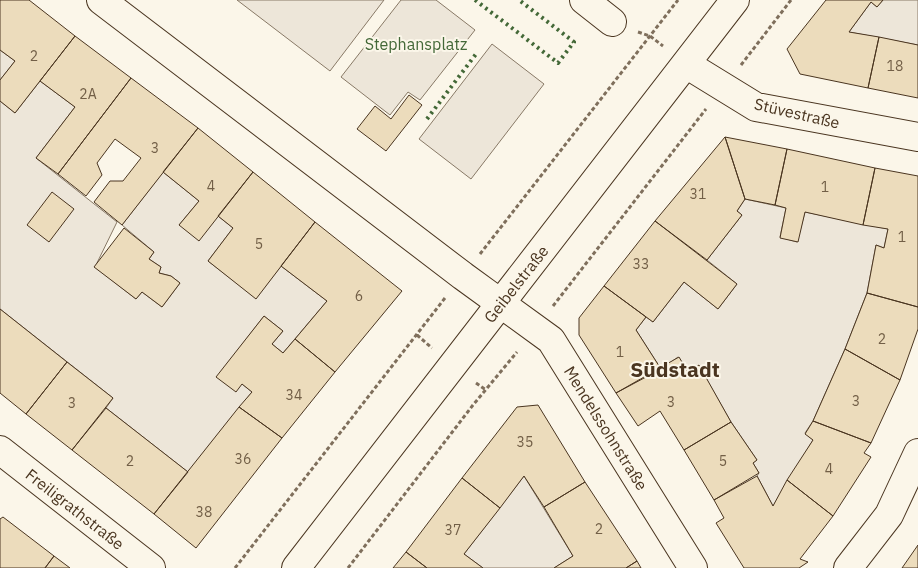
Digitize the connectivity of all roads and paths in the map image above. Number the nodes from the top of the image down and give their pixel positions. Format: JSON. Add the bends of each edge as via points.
{"nodes":[{"id":1,"x":101,"y":0,"type":"edge"},
{"id":2,"x":584,"y":0,"type":"edge"},
{"id":3,"x":735,"y":0,"type":"edge"},
{"id":4,"x":791,"y":0,"type":"edge"},
{"id":5,"x":612,"y":22,"type":"joint"},
{"id":6,"x":686,"y":64,"type":"junction"},
{"id":7,"x":723,"y":87,"type":"junction"},
{"id":8,"x":918,"y":137,"type":"edge"},
{"id":9,"x":500,"y":304,"type":"junction"},
{"id":10,"x":536,"y":328,"type":"junction"},
{"id":11,"x":0,"y":450,"type":"edge"},
{"id":12,"x":918,"y":454,"type":"edge"},
{"id":13,"x":151,"y":568,"type":"edge"},
{"id":14,"x":296,"y":568,"type":"edge"},
{"id":15,"x":348,"y":568,"type":"edge"},
{"id":16,"x":694,"y":568,"type":"edge"},
{"id":17,"x":848,"y":568,"type":"edge"}],
"edges":[{"from":1,"to":9,"type":"street"},
{"from":2,"to":5,"type":"street"},
{"from":3,"to":6,"type":"street","name":"Geibelstraße"},
{"from":4,"to":7,"type":"path"},
{"from":5,"to":6,"type":"path","via":[[650,36]]},
{"from":6,"to":7,"type":"street","name":"Stüvestraße"},
{"from":6,"to":9,"type":"street","name":"Geibelstraße"},
{"from":7,"to":8,"type":"street","name":"Stüvestraße","via":[[756,107]]},
{"from":7,"to":10,"type":"path"},
{"from":9,"to":10,"type":"street","name":"Mendelssohnstraße"},
{"from":9,"to":14,"type":"street","name":"Geibelstraße"},
{"from":10,"to":15,"type":"path"},
{"from":10,"to":16,"type":"street","name":"Mendelssohnstraße","via":[[551,340]]},
{"from":11,"to":13,"type":"street","name":"Freiligrathstraße"},
{"from":12,"to":17,"type":"street","via":[[889,515]]}]}
